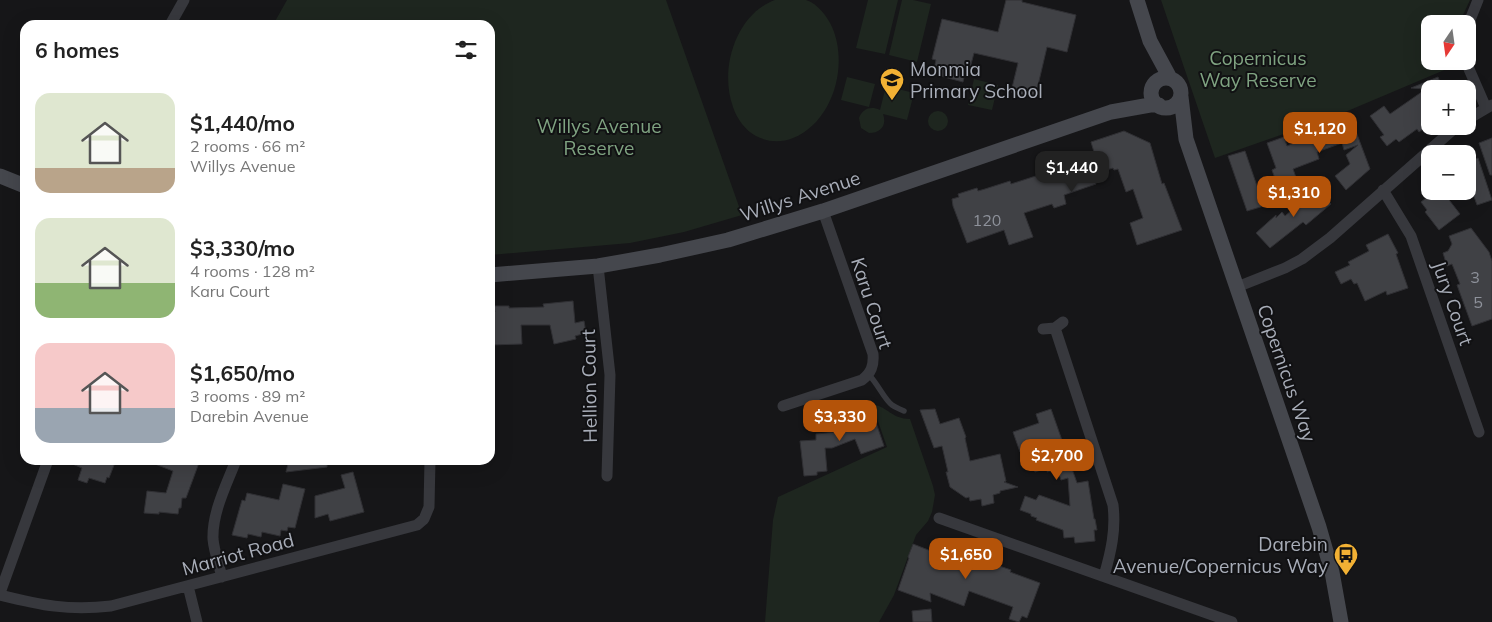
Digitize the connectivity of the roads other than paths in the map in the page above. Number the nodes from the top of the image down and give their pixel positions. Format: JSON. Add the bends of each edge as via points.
{"nodes":[{"id":1,"x":184,"y":0,"type":"edge"},
{"id":2,"x":1137,"y":0,"type":"edge"},
{"id":3,"x":1478,"y":0,"type":"edge"},
{"id":4,"x":1472,"y":15,"type":"edge"},
{"id":5,"x":173,"y":20,"type":"edge"},
{"id":6,"x":1150,"y":40,"type":"junction"},
{"id":7,"x":1470,"y":70,"type":"edge"},
{"id":8,"x":1170,"y":78,"type":"junction"},
{"id":9,"x":1154,"y":85,"type":"junction"},
{"id":10,"x":1181,"y":97,"type":"junction"},
{"id":11,"x":1162,"y":106,"type":"junction"},
{"id":12,"x":1489,"y":106,"type":"edge"},
{"id":13,"x":1111,"y":112,"type":"junction"},
{"id":14,"x":1476,"y":114,"type":"edge"},
{"id":15,"x":1447,"y":135,"type":"edge"},
{"id":16,"x":1186,"y":139,"type":"junction"},
{"id":17,"x":0,"y":176,"type":"edge"},
{"id":18,"x":20,"y":184,"type":"edge"},
{"id":19,"x":1383,"y":190,"type":"junction"},
{"id":20,"x":823,"y":211,"type":"junction"},
{"id":21,"x":598,"y":266,"type":"junction"},
{"id":22,"x":495,"y":275,"type":"edge"},
{"id":23,"x":1237,"y":287,"type":"junction"},
{"id":24,"x":1043,"y":329,"type":"dead end"},
{"id":25,"x":869,"y":375,"type":"junction"},
{"id":26,"x":783,"y":406,"type":"dead end"},
{"id":27,"x":904,"y":411,"type":"dead end"},
{"id":28,"x":1479,"y":432,"type":"dead end"},
{"id":29,"x":46,"y":465,"type":"edge"},
{"id":30,"x":234,"y":465,"type":"edge"},
{"id":31,"x":430,"y":465,"type":"edge"},
{"id":32,"x":607,"y":476,"type":"dead end"},
{"id":33,"x":939,"y":517,"type":"dead end"},
{"id":34,"x":222,"y":576,"type":"junction"},
{"id":35,"x":1104,"y":576,"type":"junction"},
{"id":36,"x":188,"y":586,"type":"junction"},
{"id":37,"x":0,"y":594,"type":"edge"},
{"id":38,"x":197,"y":622,"type":"edge"},
{"id":39,"x":1232,"y":622,"type":"edge"},
{"id":40,"x":1341,"y":622,"type":"edge"}],
"edges":[{"from":1,"to":5,"type":"street"},
{"from":2,"to":6,"type":"street"},
{"from":3,"to":4,"type":"street"},
{"from":6,"to":8,"type":"street"},
{"from":6,"to":9,"type":"street"},
{"from":7,"to":12,"type":"street"},
{"from":8,"to":9,"type":"street","via":[[1161,79]]},
{"from":8,"to":10,"type":"street","via":[[1178,83]]},
{"from":9,"to":11,"type":"street","via":[[1153,99]]},
{"from":9,"to":13,"type":"street","name":"Willys Avenue"},
{"from":10,"to":11,"type":"street","via":[[1176,104]]},
{"from":10,"to":16,"type":"street","name":"Copernicus Way"},
{"from":11,"to":13,"type":"street","name":"Willys Avenue"},
{"from":11,"to":16,"type":"street","name":"Copernicus Way","via":[[1171,114]]},
{"from":12,"to":14,"type":"street"},
{"from":13,"to":20,"type":"street","name":"Willys Avenue"},
{"from":15,"to":19,"type":"street"},
{"from":16,"to":23,"type":"street","name":"Copernicus Way"},
{"from":17,"to":18,"type":"street"},
{"from":19,"to":23,"type":"street","via":[[1302,259]]},
{"from":19,"to":28,"type":"street","name":"Jury Court","via":[[1411,236]]},
{"from":20,"to":21,"type":"street","name":"Willys Avenue","via":[[728,240]]},
{"from":20,"to":25,"type":"street","name":"Karu Court","via":[[873,354]]},
{"from":21,"to":22,"type":"street","name":"Willys Avenue"},
{"from":21,"to":32,"type":"street","name":"Hellion Court","via":[[610,375]]},
{"from":23,"to":40,"type":"street","name":"Copernicus Way","via":[[1319,527],[1332,572]]},
{"from":24,"to":35,"type":"street","via":[[1059,325],[1113,505],[1113,541]]},
{"from":25,"to":26,"type":"street","name":"Karu Court","via":[[856,383]]},
{"from":25,"to":27,"type":"lane","via":[[892,405]]},
{"from":29,"to":37,"type":"street"},
{"from":30,"to":34,"type":"street","via":[[214,528],[214,546]]},
{"from":31,"to":34,"type":"street","name":"Marriot Road","via":[[429,507],[424,520],[417,525]]},
{"from":33,"to":35,"type":"street"},
{"from":34,"to":36,"type":"street","name":"Marriot Road"},
{"from":35,"to":39,"type":"street"},
{"from":36,"to":37,"type":"street","name":"Marriot Road","via":[[120,604],[73,609]]},
{"from":36,"to":38,"type":"street"}]}
